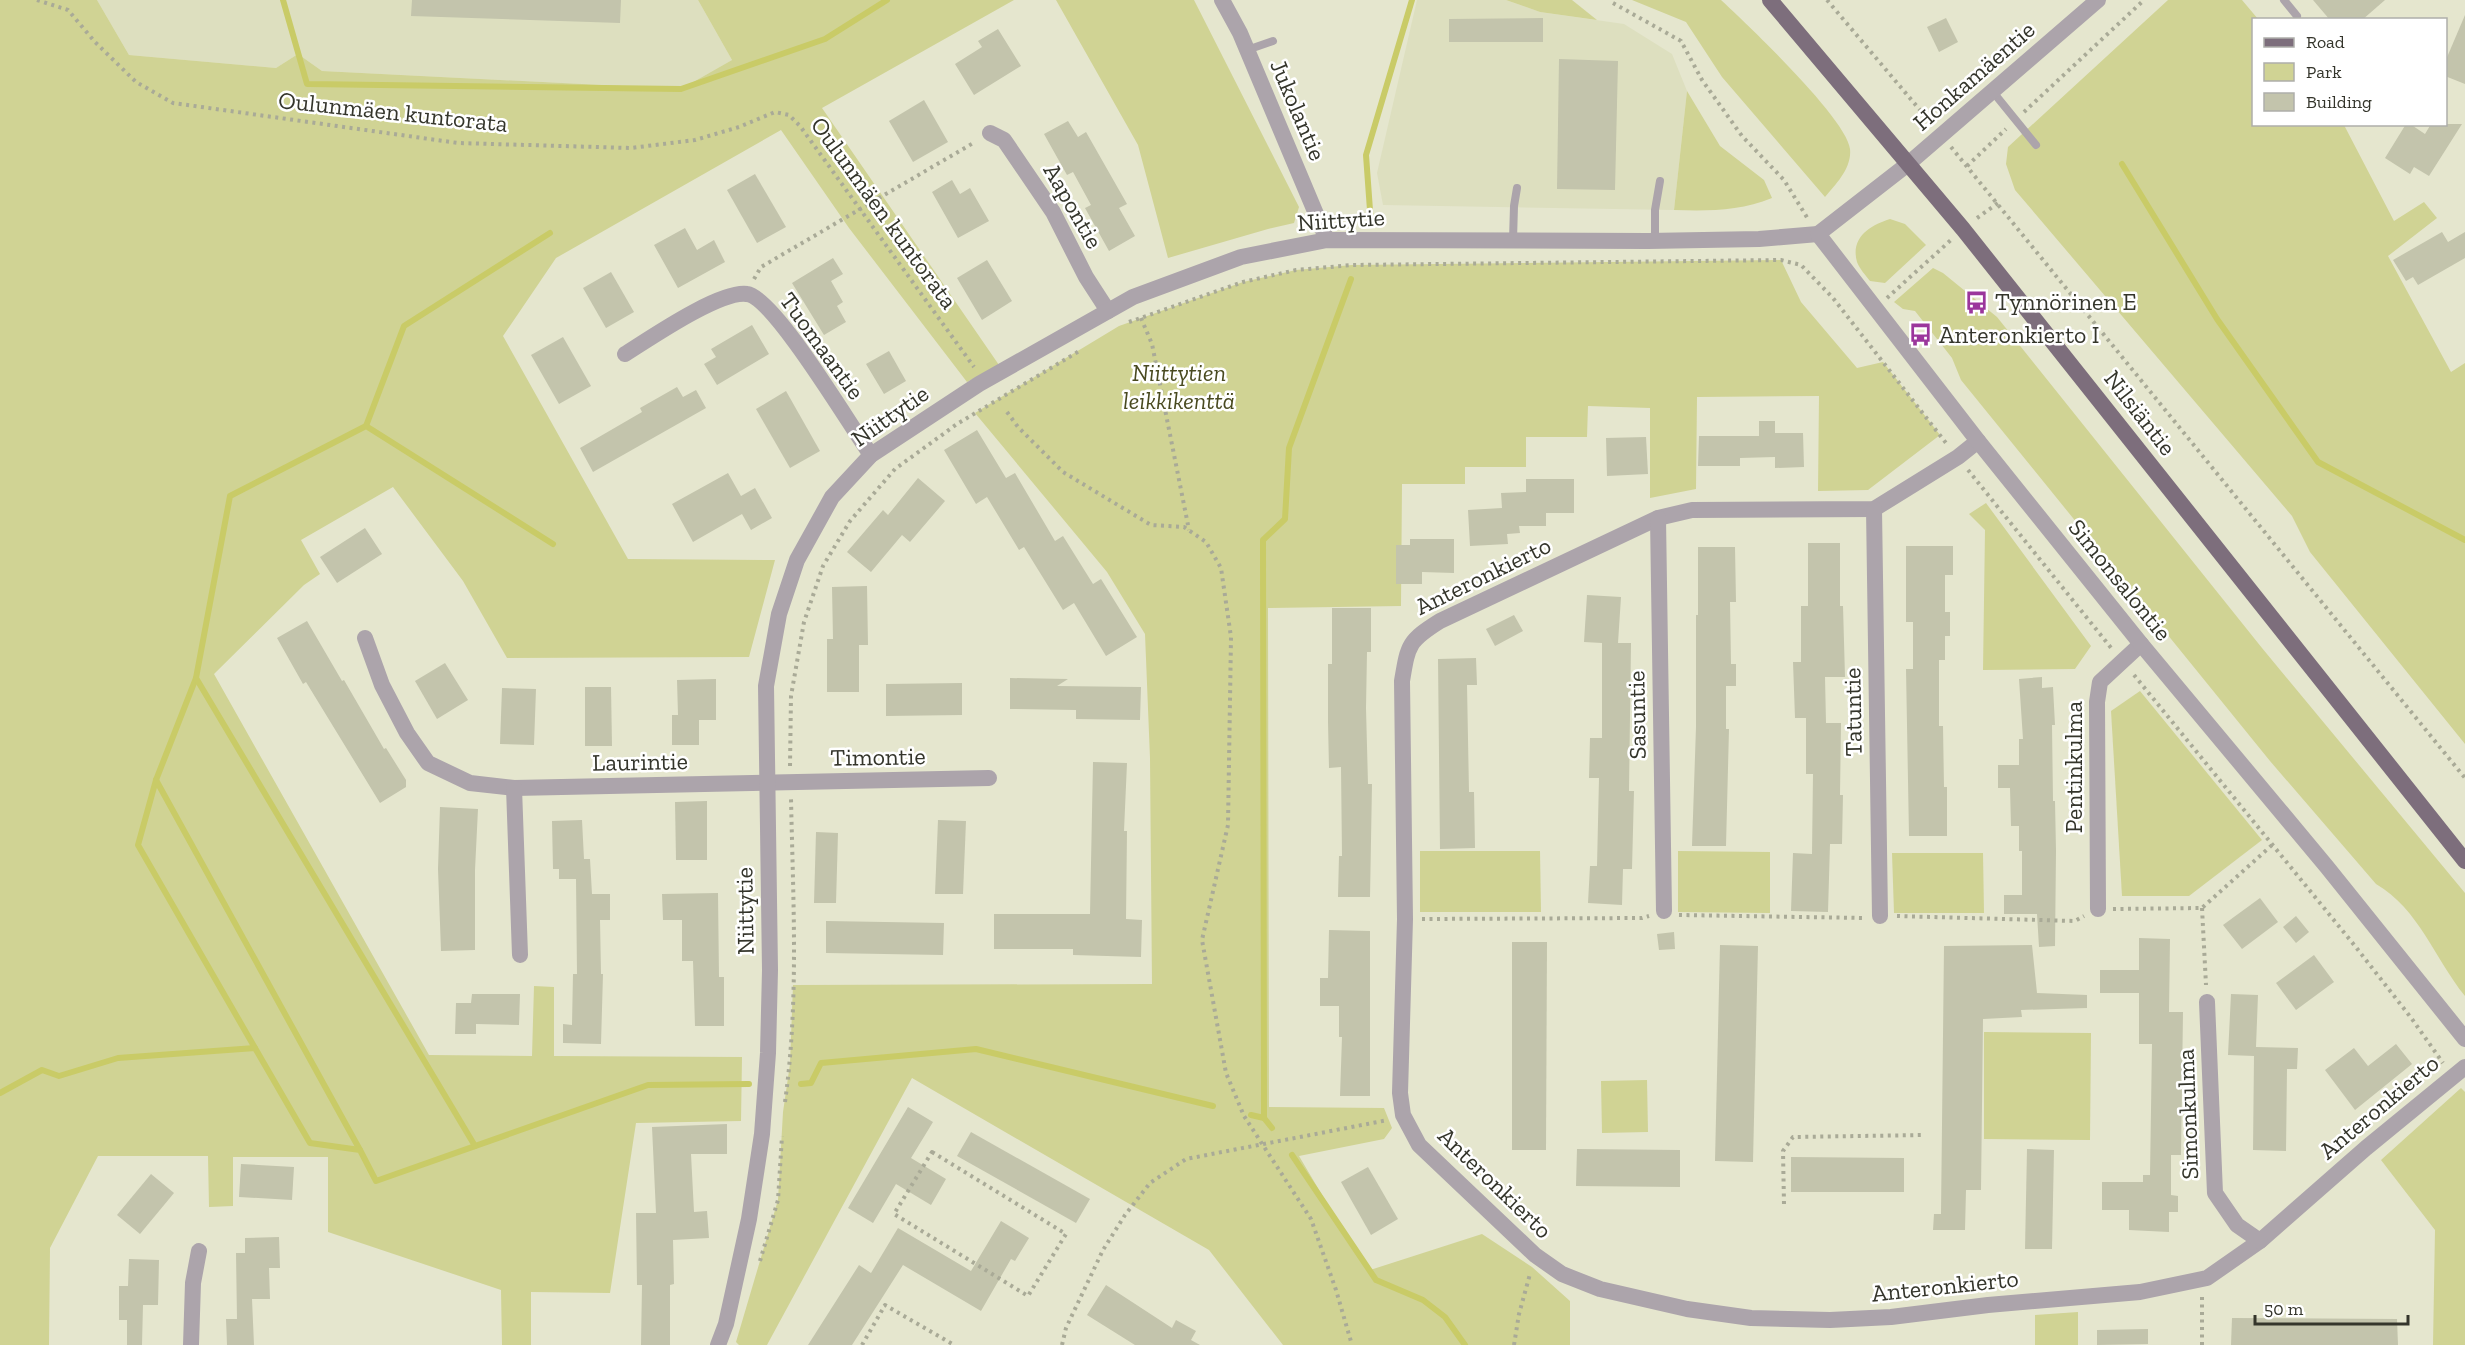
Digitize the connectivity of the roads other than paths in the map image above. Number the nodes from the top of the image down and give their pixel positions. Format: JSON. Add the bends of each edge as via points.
{"nodes":[{"id":1,"x":1221,"y":0,"type":"edge"},
{"id":2,"x":1770,"y":0,"type":"edge"},
{"id":3,"x":2284,"y":0,"type":"edge"},
{"id":4,"x":2097,"y":1,"type":"edge"},
{"id":5,"x":2297,"y":16,"type":"dead end"},
{"id":6,"x":1273,"y":41,"type":"dead end"},
{"id":7,"x":1247,"y":50,"type":"junction"},
{"id":8,"x":1993,"y":92,"type":"junction"},
{"id":9,"x":990,"y":133,"type":"road end"},
{"id":10,"x":2036,"y":145,"type":"dead end"},
{"id":11,"x":1908,"y":164,"type":"junction"},
{"id":12,"x":1660,"y":181,"type":"dead end"},
{"id":13,"x":1517,"y":188,"type":"dead end"},
{"id":14,"x":1818,"y":234,"type":"junction"},
{"id":15,"x":1327,"y":240,"type":"junction"},
{"id":16,"x":1513,"y":240,"type":"junction"},
{"id":17,"x":1655,"y":241,"type":"junction"},
{"id":18,"x":1108,"y":311,"type":"junction"},
{"id":19,"x":625,"y":354,"type":"dead end"},
{"id":20,"x":1978,"y":441,"type":"junction"},
{"id":21,"x":871,"y":455,"type":"junction"},
{"id":22,"x":1874,"y":508,"type":"junction"},
{"id":23,"x":1658,"y":518,"type":"junction"},
{"id":24,"x":365,"y":638,"type":"dead end"},
{"id":25,"x":2141,"y":645,"type":"junction"},
{"id":26,"x":989,"y":778,"type":"dead end"},
{"id":27,"x":768,"y":783,"type":"junction"},
{"id":28,"x":514,"y":788,"type":"junction"},
{"id":29,"x":2465,"y":861,"type":"edge"},
{"id":30,"x":2097,"y":909,"type":"road end"},
{"id":31,"x":1664,"y":911,"type":"road end"},
{"id":32,"x":1880,"y":915,"type":"road end"},
{"id":33,"x":520,"y":955,"type":"dead end"},
{"id":34,"x":2207,"y":1002,"type":"road end"},
{"id":35,"x":2465,"y":1039,"type":"edge"},
{"id":36,"x":2459,"y":1072,"type":"edge"},
{"id":37,"x":2260,"y":1241,"type":"junction"},
{"id":38,"x":199,"y":1251,"type":"dead end"},
{"id":39,"x":191,"y":1345,"type":"edge"},
{"id":40,"x":718,"y":1345,"type":"edge"}],
"edges":[{"from":1,"to":7,"type":"street","name":"Jukolantie"},
{"from":2,"to":11,"type":"main road","name":"Nilsiäntie"},
{"from":3,"to":5,"type":"lane"},
{"from":4,"to":8,"type":"street","name":"Honkamäentie"},
{"from":6,"to":7,"type":"lane"},
{"from":7,"to":15,"type":"street","name":"Jukolantie"},
{"from":8,"to":10,"type":"lane"},
{"from":8,"to":11,"type":"street","name":"Honkamäentie"},
{"from":9,"to":18,"type":"street","name":"Aapontie","via":[[1004,140],[1053,212]]},
{"from":11,"to":14,"type":"street"},
{"from":11,"to":29,"type":"main road","name":"Nilsiäntie"},
{"from":12,"to":17,"type":"lane"},
{"from":13,"to":16,"type":"lane"},
{"from":14,"to":17,"type":"street","name":"Niittytie"},
{"from":14,"to":20,"type":"street","name":"Simonsalontie"},
{"from":15,"to":16,"type":"street","name":"Niittytie"},
{"from":15,"to":18,"type":"street","name":"Niittytie","via":[[1241,257],[1133,297]]},
{"from":16,"to":17,"type":"street","name":"Niittytie"},
{"from":18,"to":21,"type":"street","name":"Niittytie","via":[[979,384]]},
{"from":19,"to":21,"type":"street","name":"Tuomaantie","via":[[700,308],[747,293],[764,303],[782,324]]},
{"from":20,"to":22,"type":"street"},
{"from":20,"to":25,"type":"street","name":"Simonsalontie"},
{"from":21,"to":27,"type":"street","name":"Niittytie","via":[[832,497],[797,560],[779,614],[766,686]]},
{"from":22,"to":23,"type":"street","name":"Anteronkierto","via":[[1692,510]]},
{"from":22,"to":32,"type":"street","name":"Tatuntie"},
{"from":23,"to":31,"type":"street","name":"Sasuntie"},
{"from":23,"to":37,"type":"street","name":"Anteronkierto","via":[[1440,621],[1417,635],[1407,651],[1402,681],[1405,919],[1400,1093],[1403,1115],[1419,1145],[1535,1256],[1562,1274],[1600,1289],[1687,1309],[1786,1320],[1891,1317],[2140,1292],[2202,1279]]},
{"from":24,"to":28,"type":"street","name":"Laurintie","via":[[382,685],[428,763],[470,783]]},
{"from":25,"to":30,"type":"street","name":"Pentinkulma","via":[[2100,682]]},
{"from":25,"to":35,"type":"street","name":"Simonsalontie"},
{"from":26,"to":27,"type":"street","name":"Timontie"},
{"from":27,"to":28,"type":"street","name":"Laurintie"},
{"from":27,"to":40,"type":"street","name":"Niittytie","via":[[770,970],[762,1134],[746,1231]]},
{"from":28,"to":33,"type":"street"},
{"from":34,"to":37,"type":"street","name":"Simonkulma","via":[[2215,1193],[2237,1225]]},
{"from":36,"to":37,"type":"street","name":"Anteronkierto"},
{"from":38,"to":39,"type":"street","via":[[192,1283]]}]}
